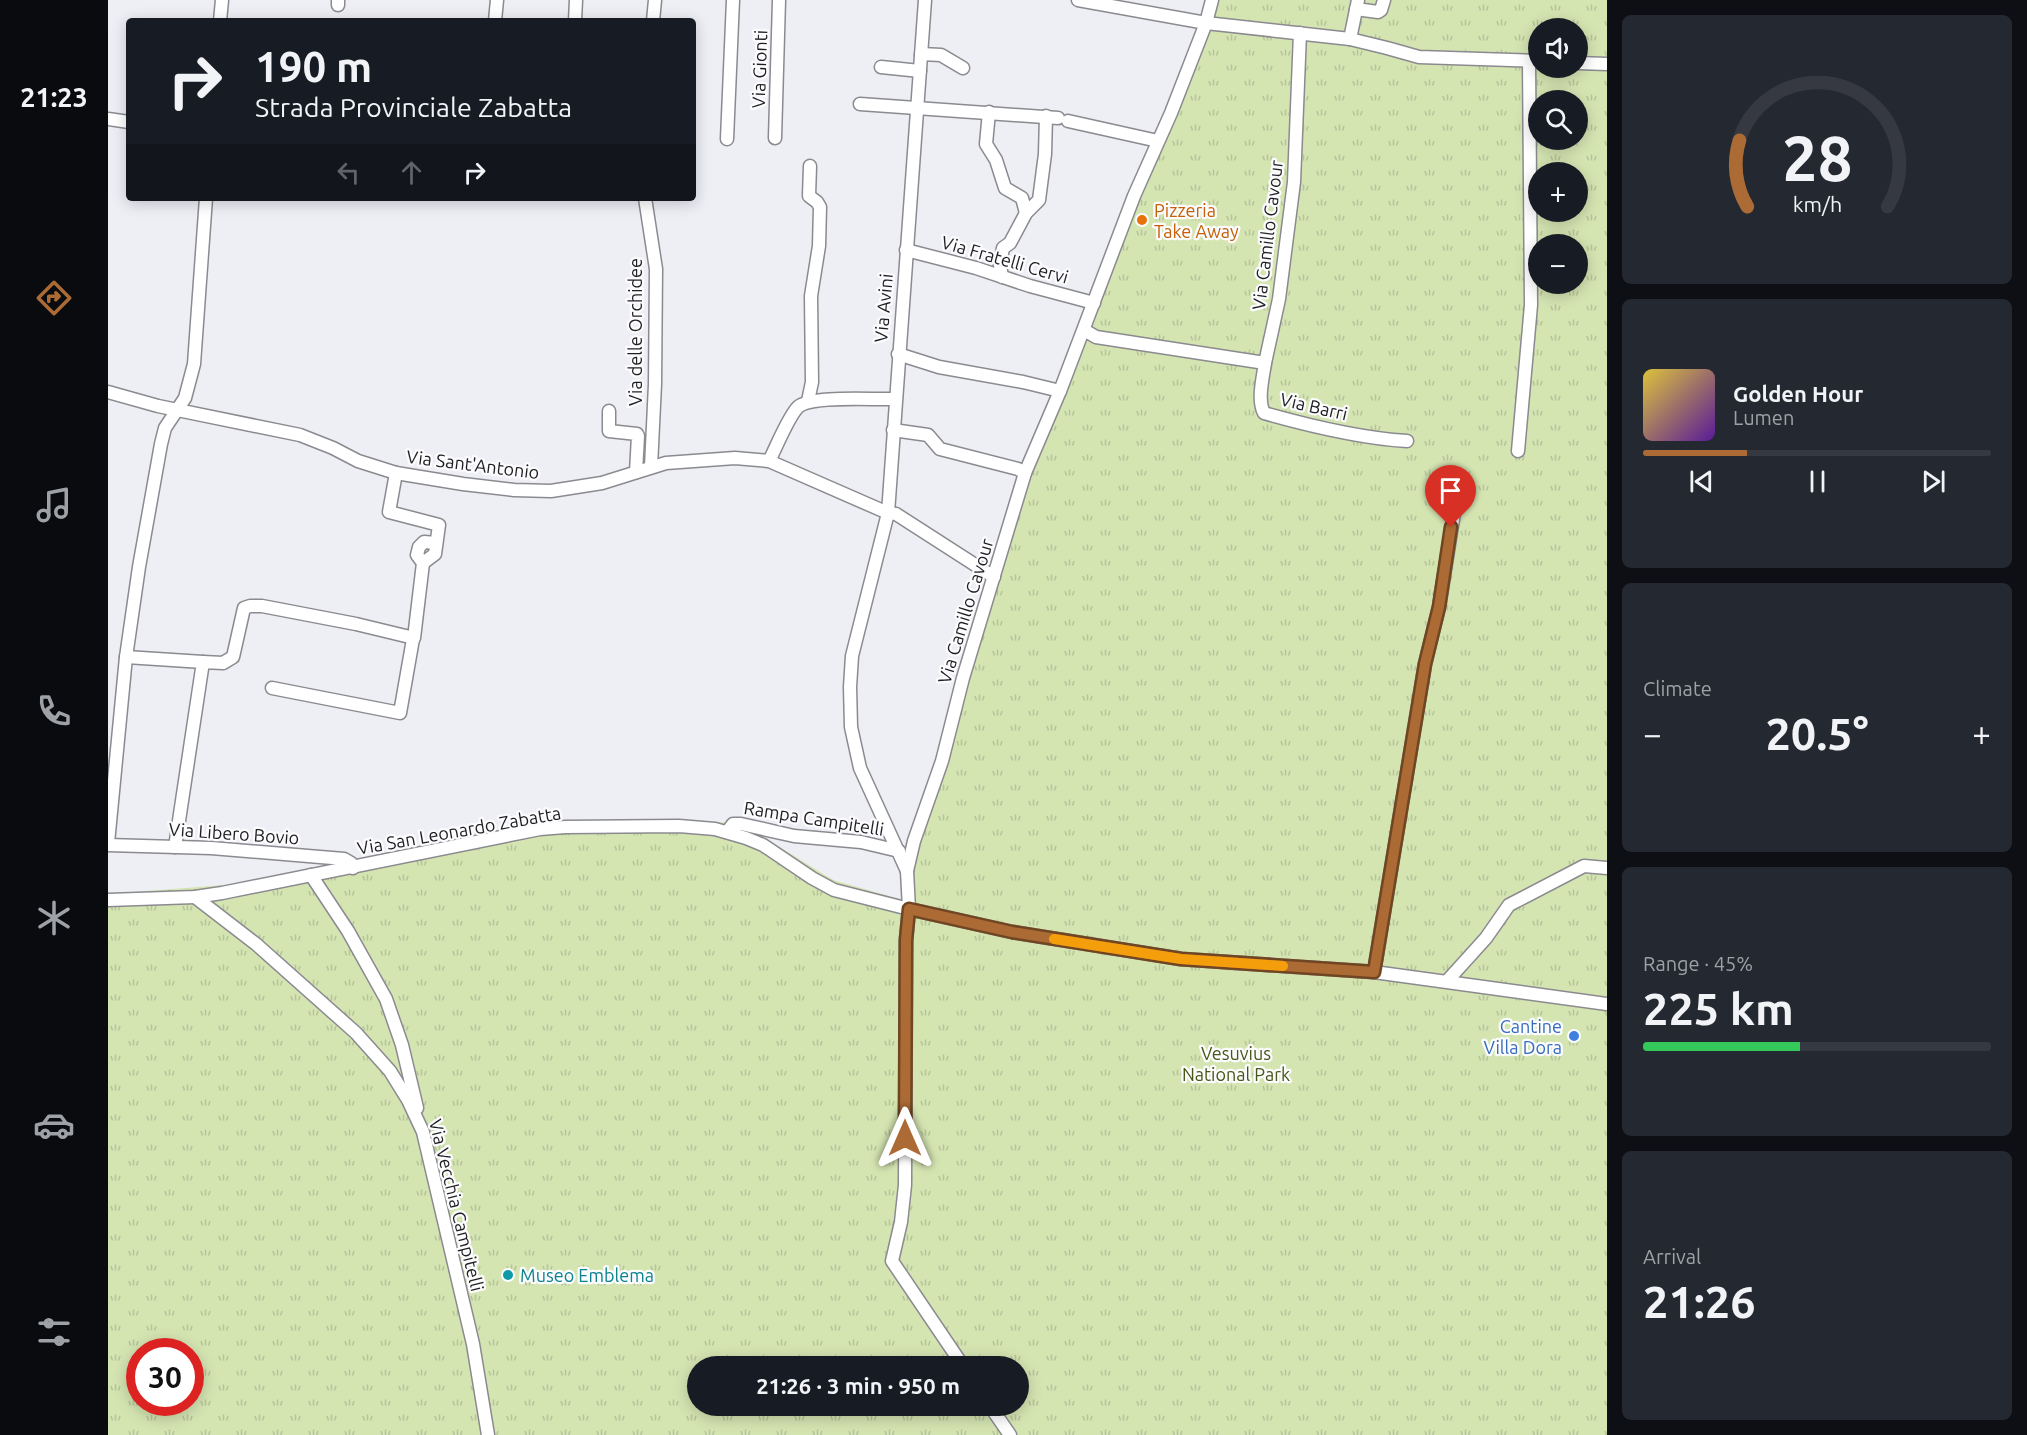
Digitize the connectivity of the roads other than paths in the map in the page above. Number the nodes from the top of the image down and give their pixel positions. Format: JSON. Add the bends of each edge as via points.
{"nodes":[{"id":1,"x":222,"y":0,"type":"edge"},
{"id":2,"x":497,"y":0,"type":"edge"},
{"id":3,"x":576,"y":0,"type":"edge"},
{"id":4,"x":655,"y":0,"type":"edge"},
{"id":5,"x":733,"y":0,"type":"edge"},
{"id":6,"x":779,"y":0,"type":"edge"},
{"id":7,"x":925,"y":0,"type":"edge"},
{"id":8,"x":1078,"y":0,"type":"edge"},
{"id":9,"x":1212,"y":0,"type":"edge"},
{"id":10,"x":1384,"y":0,"type":"edge"},
{"id":11,"x":1357,"y":5,"type":"edge"},
{"id":12,"x":220,"y":18,"type":"edge"},
{"id":13,"x":495,"y":18,"type":"edge"},
{"id":14,"x":575,"y":18,"type":"edge"},
{"id":15,"x":653,"y":18,"type":"edge"},
{"id":16,"x":1206,"y":24,"type":"junction"},
{"id":17,"x":1300,"y":33,"type":"junction"},
{"id":18,"x":1350,"y":39,"type":"junction"},
{"id":19,"x":921,"y":54,"type":"junction"},
{"id":20,"x":1528,"y":61,"type":"edge"},
{"id":21,"x":1588,"y":63,"type":"edge"},
{"id":22,"x":1607,"y":64,"type":"edge"},
{"id":23,"x":881,"y":67,"type":"dead end"},
{"id":24,"x":963,"y":68,"type":"dead end"},
{"id":25,"x":920,"y":71,"type":"junction"},
{"id":26,"x":1534,"y":78,"type":"edge"},
{"id":27,"x":860,"y":104,"type":"dead end"},
{"id":28,"x":917,"y":107,"type":"junction"},
{"id":29,"x":989,"y":112,"type":"junction"},
{"id":30,"x":1057,"y":118,"type":"junction"},
{"id":31,"x":108,"y":119,"type":"edge"},
{"id":32,"x":126,"y":122,"type":"edge"},
{"id":33,"x":776,"y":138,"type":"dead end"},
{"id":34,"x":727,"y":139,"type":"dead end"},
{"id":35,"x":1158,"y":141,"type":"junction"},
{"id":36,"x":810,"y":166,"type":"dead end"},
{"id":37,"x":206,"y":201,"type":"edge"},
{"id":38,"x":645,"y":201,"type":"edge"},
{"id":39,"x":1026,"y":213,"type":"junction"},
{"id":40,"x":906,"y":250,"type":"junction"},
{"id":41,"x":1002,"y":276,"type":"junction"},
{"id":42,"x":1094,"y":303,"type":"junction"},
{"id":43,"x":1084,"y":330,"type":"junction"},
{"id":44,"x":898,"y":354,"type":"junction"},
{"id":45,"x":1265,"y":363,"type":"junction"},
{"id":46,"x":1060,"y":391,"type":"junction"},
{"id":47,"x":108,"y":392,"type":"edge"},
{"id":48,"x":895,"y":399,"type":"junction"},
{"id":49,"x":808,"y":401,"type":"junction"},
{"id":50,"x":179,"y":410,"type":"junction"},
{"id":51,"x":609,"y":411,"type":"dead end"},
{"id":52,"x":893,"y":430,"type":"junction"},
{"id":53,"x":1407,"y":441,"type":"dead end"},
{"id":54,"x":1518,"y":451,"type":"dead end"},
{"id":55,"x":769,"y":461,"type":"junction"},
{"id":56,"x":651,"y":467,"type":"junction"},
{"id":57,"x":636,"y":472,"type":"junction"},
{"id":58,"x":396,"y":473,"type":"junction"},
{"id":59,"x":1025,"y":473,"type":"junction"},
{"id":60,"x":1455,"y":507,"type":"dead end"},
{"id":61,"x":888,"y":513,"type":"junction"},
{"id":62,"x":994,"y":577,"type":"junction"},
{"id":63,"x":413,"y":639,"type":"dead end"},
{"id":64,"x":126,"y":657,"type":"junction"},
{"id":65,"x":203,"y":662,"type":"junction"},
{"id":66,"x":272,"y":688,"type":"dead end"},
{"id":67,"x":727,"y":832,"type":"junction"},
{"id":68,"x":108,"y":844,"type":"edge"},
{"id":69,"x":175,"y":847,"type":"junction"},
{"id":70,"x":898,"y":851,"type":"junction"},
{"id":71,"x":353,"y":867,"type":"junction"},
{"id":72,"x":1607,"y":868,"type":"edge"},
{"id":73,"x":908,"y":871,"type":"junction"},
{"id":74,"x":311,"y":875,"type":"junction"},
{"id":75,"x":195,"y":897,"type":"junction"},
{"id":76,"x":108,"y":900,"type":"edge"},
{"id":77,"x":909,"y":909,"type":"junction"},
{"id":78,"x":1374,"y":972,"type":"junction"},
{"id":79,"x":1448,"y":981,"type":"junction"},
{"id":80,"x":1607,"y":1004,"type":"edge"},
{"id":81,"x":423,"y":1132,"type":"junction"},
{"id":82,"x":956,"y":1356,"type":"edge"},
{"id":83,"x":997,"y":1416,"type":"edge"},
{"id":84,"x":488,"y":1435,"type":"edge"},
{"id":85,"x":1010,"y":1435,"type":"edge"}],
"edges":[{"from":1,"to":12,"type":"street"},
{"from":2,"to":13,"type":"street"},
{"from":3,"to":14,"type":"street"},
{"from":4,"to":15,"type":"street"},
{"from":5,"to":34,"type":"street"},
{"from":6,"to":33,"type":"street","name":"Via Gionti"},
{"from":7,"to":19,"type":"street","name":"Via Avini"},
{"from":8,"to":16,"type":"street"},
{"from":9,"to":16,"type":"street","name":"Via Camillo Cavour"},
{"from":10,"to":11,"type":"street","via":[[1379,17]]},
{"from":11,"to":18,"type":"street"},
{"from":16,"to":17,"type":"street"},
{"from":16,"to":35,"type":"street","name":"Via Camillo Cavour"},
{"from":17,"to":18,"type":"street"},
{"from":17,"to":45,"type":"street","name":"Via Camillo Cavour","via":[[1294,182],[1279,299]]},
{"from":18,"to":20,"type":"street","via":[[1419,57]]},
{"from":19,"to":24,"type":"street","via":[[941,55]]},
{"from":19,"to":25,"type":"street","name":"Via Avini"},
{"from":21,"to":22,"type":"street"},
{"from":23,"to":25,"type":"street"},
{"from":25,"to":28,"type":"street","name":"Via Avini"},
{"from":26,"to":54,"type":"street","via":[[1531,305]]},
{"from":27,"to":28,"type":"street"},
{"from":28,"to":29,"type":"street"},
{"from":28,"to":40,"type":"street","name":"Via Avini"},
{"from":29,"to":30,"type":"street"},
{"from":29,"to":39,"type":"street","via":[[986,144],[1005,188],[1022,198]]},
{"from":30,"to":35,"type":"street"},
{"from":30,"to":39,"type":"street","via":[[1045,154],[1039,200]]},
{"from":31,"to":32,"type":"street"},
{"from":35,"to":42,"type":"street","name":"Via Camillo Cavour"},
{"from":36,"to":49,"type":"street","via":[[809,196],[820,207],[811,296],[812,382]]},
{"from":37,"to":50,"type":"street","via":[[194,364]]},
{"from":38,"to":56,"type":"street","name":"Via delle Orchidee","via":[[656,269]]},
{"from":39,"to":41,"type":"street","via":[[1014,238],[1003,248]]},
{"from":40,"to":41,"type":"street","name":"Via Fratelli Cervi"},
{"from":40,"to":44,"type":"street","name":"Via Avini"},
{"from":41,"to":42,"type":"street","name":"Via Fratelli Cervi"},
{"from":42,"to":43,"type":"street","name":"Via Camillo Cavour"},
{"from":43,"to":45,"type":"street","via":[[1096,337]]},
{"from":43,"to":46,"type":"street","name":"Via Camillo Cavour"},
{"from":44,"to":46,"type":"street","via":[[939,368]]},
{"from":44,"to":48,"type":"street","name":"Via Avini"},
{"from":45,"to":53,"type":"street","name":"Via Barri","via":[[1264,413],[1386,440]]},
{"from":46,"to":59,"type":"street","name":"Via Camillo Cavour"},
{"from":47,"to":50,"type":"street","name":"Via Sant'Antonio"},
{"from":48,"to":49,"type":"street"},
{"from":48,"to":52,"type":"street","name":"Via Avini"},
{"from":49,"to":55,"type":"street","via":[[794,412]]},
{"from":50,"to":58,"type":"street","name":"Via Sant'Antonio","via":[[300,435]]},
{"from":50,"to":64,"type":"street","via":[[165,428],[161,444]]},
{"from":51,"to":57,"type":"street","via":[[609,431],[638,436]]},
{"from":52,"to":59,"type":"street","via":[[928,435],[940,449]]},
{"from":52,"to":61,"type":"street","name":"Via Avini"},
{"from":55,"to":56,"type":"street","name":"Via Sant'Antonio","via":[[735,458]]},
{"from":55,"to":61,"type":"street","name":"Via Sant'Antonio"},
{"from":56,"to":57,"type":"street","name":"Via Sant'Antonio"},
{"from":57,"to":58,"type":"street","name":"Via Sant'Antonio","via":[[602,483],[551,491],[514,490]]},
{"from":58,"to":65,"type":"street","via":[[388,512],[439,525],[436,543],[424,542],[417,555],[423,563],[414,638],[248,606],[242,612],[233,657],[223,663]]},
{"from":59,"to":62,"type":"street","name":"Via Camillo Cavour"},
{"from":60,"to":78,"type":"street"},
{"from":61,"to":62,"type":"street","name":"Via Sant'Antonio","via":[[896,514]]},
{"from":61,"to":70,"type":"street","name":"Via Avini","via":[[852,656],[850,697],[851,727],[860,768]]},
{"from":62,"to":73,"type":"street","name":"Via Camillo Cavour"},
{"from":63,"to":66,"type":"street","via":[[400,713]]},
{"from":64,"to":65,"type":"street"},
{"from":64,"to":68,"type":"street"},
{"from":65,"to":69,"type":"street"},
{"from":67,"to":70,"type":"street","name":"Rampa Campitelli","via":[[733,824],[741,824]]},
{"from":67,"to":71,"type":"street","name":"Via San Leonardo Zabatta","via":[[679,826],[565,827]]},
{"from":67,"to":77,"type":"street","name":"Via San Leonardo Zabatta","via":[[763,845],[834,890]]},
{"from":68,"to":69,"type":"street","name":"Via Libero Bovio"},
{"from":69,"to":71,"type":"street","name":"Via Libero Bovio","via":[[344,859]]},
{"from":70,"to":73,"type":"street","name":"Via Avini"},
{"from":71,"to":74,"type":"street","name":"Via San Leonardo Zabatta"},
{"from":72,"to":79,"type":"street","via":[[1584,866],[1509,904],[1486,938]]},
{"from":73,"to":77,"type":"street","name":"Via Camillo Cavour"},
{"from":74,"to":75,"type":"street","name":"Via San Leonardo Zabatta"},
{"from":74,"to":81,"type":"street","via":[[340,916],[386,999],[402,1045]]},
{"from":75,"to":76,"type":"street","name":"Via San Leonardo Zabatta"},
{"from":75,"to":81,"type":"street","name":"Via Vecchia Campitelli","via":[[256,944],[356,1033],[390,1071]]},
{"from":77,"to":78,"type":"street","name":"Via San Leonardo Zabatta","via":[[1012,932],[1161,956]]},
{"from":77,"to":82,"type":"street","name":"Via Camillo Cavour","via":[[905,1185],[892,1261]]},
{"from":78,"to":79,"type":"street","name":"Via San Leonardo Zabatta"},
{"from":79,"to":80,"type":"street","name":"Via San Leonardo Zabatta"},
{"from":81,"to":84,"type":"street","name":"Via Vecchia Campitelli","via":[[473,1344]]},
{"from":83,"to":85,"type":"street"}]}
